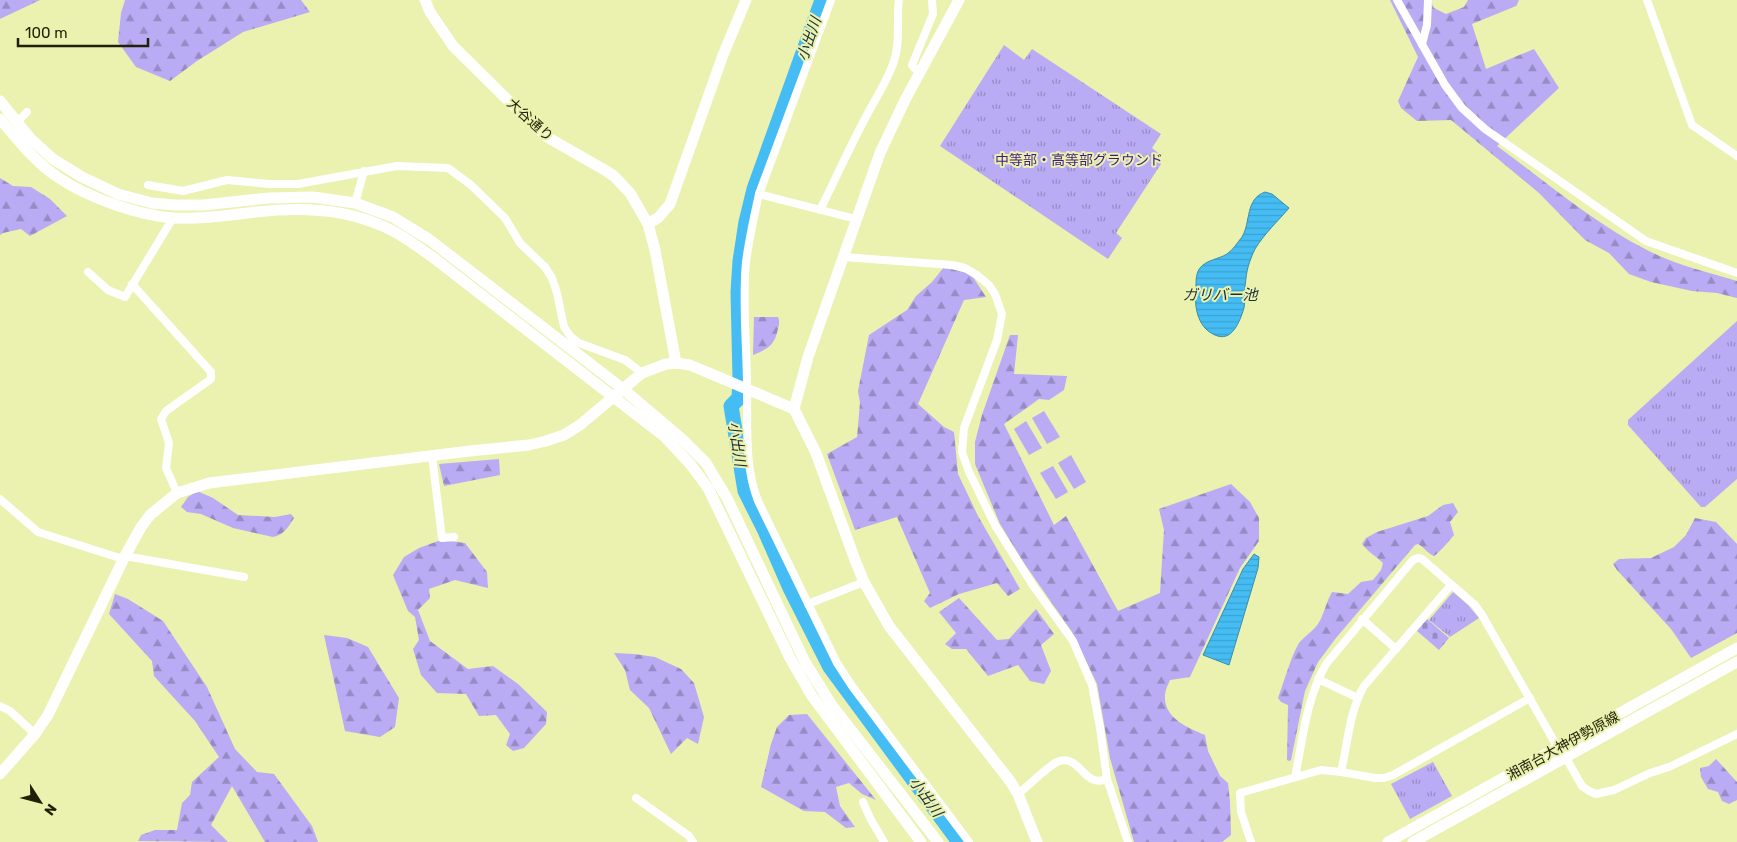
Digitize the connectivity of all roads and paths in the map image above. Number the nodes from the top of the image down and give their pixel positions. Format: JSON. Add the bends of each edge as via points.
{"nodes":[{"id":1,"x":425,"y":0,"type":"edge"},
{"id":2,"x":746,"y":0,"type":"edge"},
{"id":3,"x":831,"y":0,"type":"edge"},
{"id":4,"x":899,"y":0,"type":"edge"},
{"id":5,"x":932,"y":0,"type":"edge"},
{"id":6,"x":959,"y":0,"type":"edge"},
{"id":7,"x":1397,"y":0,"type":"edge"},
{"id":8,"x":1428,"y":0,"type":"edge"},
{"id":9,"x":1647,"y":0,"type":"edge"},
{"id":10,"x":1422,"y":44,"type":"junction"},
{"id":11,"x":920,"y":72,"type":"junction"},
{"id":12,"x":0,"y":101,"type":"edge"},
{"id":13,"x":26,"y":112,"type":"dead end"},
{"id":14,"x":0,"y":119,"type":"edge"},
{"id":15,"x":17,"y":122,"type":"junction"},
{"id":16,"x":1735,"y":151,"type":"edge"},
{"id":17,"x":364,"y":171,"type":"junction"},
{"id":18,"x":148,"y":185,"type":"dead end"},
{"id":19,"x":759,"y":194,"type":"junction"},
{"id":20,"x":355,"y":203,"type":"junction"},
{"id":21,"x":820,"y":210,"type":"junction"},
{"id":22,"x":173,"y":218,"type":"junction"},
{"id":23,"x":856,"y":219,"type":"junction"},
{"id":24,"x":648,"y":224,"type":"junction"},
{"id":25,"x":843,"y":257,"type":"junction"},
{"id":26,"x":88,"y":272,"type":"dead end"},
{"id":27,"x":1737,"y":273,"type":"edge"},
{"id":28,"x":132,"y":284,"type":"junction"},
{"id":29,"x":676,"y":363,"type":"junction"},
{"id":30,"x":642,"y":373,"type":"junction"},
{"id":31,"x":742,"y":387,"type":"junction"},
{"id":32,"x":623,"y":390,"type":"junction"},
{"id":33,"x":613,"y":398,"type":"junction"},
{"id":34,"x":794,"y":409,"type":"junction"},
{"id":35,"x":432,"y":456,"type":"junction"},
{"id":36,"x":177,"y":493,"type":"junction"},
{"id":37,"x":0,"y":499,"type":"edge"},
{"id":38,"x":454,"y":537,"type":"dead end"},
{"id":39,"x":124,"y":557,"type":"junction"},
{"id":40,"x":244,"y":577,"type":"dead end"},
{"id":41,"x":864,"y":582,"type":"junction"},
{"id":42,"x":1451,"y":584,"type":"junction"},
{"id":43,"x":808,"y":604,"type":"junction"},
{"id":44,"x":1362,"y":619,"type":"junction"},
{"id":45,"x":1737,"y":648,"type":"edge"},
{"id":46,"x":1396,"y":649,"type":"junction"},
{"id":47,"x":1737,"y":662,"type":"edge"},
{"id":48,"x":1318,"y":679,"type":"junction"},
{"id":49,"x":1358,"y":698,"type":"junction"},
{"id":50,"x":1530,"y":698,"type":"junction"},
{"id":51,"x":0,"y":706,"type":"edge"},
{"id":52,"x":35,"y":734,"type":"junction"},
{"id":53,"x":1737,"y":734,"type":"edge"},
{"id":54,"x":1558,"y":748,"type":"junction"},
{"id":55,"x":1566,"y":758,"type":"junction"},
{"id":56,"x":1341,"y":772,"type":"junction"},
{"id":57,"x":0,"y":774,"type":"edge"},
{"id":58,"x":1295,"y":777,"type":"junction"},
{"id":59,"x":1107,"y":779,"type":"junction"},
{"id":60,"x":1018,"y":794,"type":"junction"},
{"id":61,"x":636,"y":798,"type":"dead end"},
{"id":62,"x":863,"y":802,"type":"dead end"},
{"id":63,"x":693,"y":842,"type":"edge"},
{"id":64,"x":884,"y":842,"type":"edge"},
{"id":65,"x":920,"y":842,"type":"edge"},
{"id":66,"x":938,"y":842,"type":"edge"},
{"id":67,"x":969,"y":842,"type":"edge"},
{"id":68,"x":1037,"y":842,"type":"edge"},
{"id":69,"x":1128,"y":842,"type":"edge"},
{"id":70,"x":1250,"y":842,"type":"edge"},
{"id":71,"x":1388,"y":842,"type":"edge"},
{"id":72,"x":1413,"y":842,"type":"edge"}],
"edges":[{"from":1,"to":24,"type":"street","name":"大谷通り","via":[[453,46],[477,71],[547,137],[618,181]]},
{"from":2,"to":24,"type":"street","via":[[670,204]]},
{"from":3,"to":19,"type":"street"},
{"from":4,"to":21,"type":"street","via":[[894,60]]},
{"from":5,"to":11,"type":"street","via":[[933,14],[912,65]]},
{"from":6,"to":11,"type":"street"},
{"from":7,"to":10,"type":"street"},
{"from":8,"to":10,"type":"street"},
{"from":9,"to":16,"type":"street","via":[[1692,125]]},
{"from":10,"to":27,"type":"street","via":[[1462,108],[1485,129],[1646,241]]},
{"from":11,"to":23,"type":"street","via":[[880,153]]},
{"from":12,"to":15,"type":"street"},
{"from":13,"to":15,"type":"street"},
{"from":14,"to":22,"type":"street","via":[[27,151],[58,178],[120,206]]},
{"from":15,"to":20,"type":"street","via":[[53,159],[82,177],[118,194],[152,203],[202,205],[313,197]]},
{"from":17,"to":18,"type":"street","via":[[298,184],[227,180],[183,191]]},
{"from":17,"to":20,"type":"street"},
{"from":17,"to":30,"type":"street","via":[[397,166],[433,166],[448,168],[461,176],[504,218],[520,243],[552,278],[564,327],[571,337],[625,360]]},
{"from":19,"to":21,"type":"street"},
{"from":19,"to":31,"type":"street","via":[[746,263]]},
{"from":20,"to":32,"type":"street","via":[[393,217],[430,240]]},
{"from":21,"to":23,"type":"street"},
{"from":22,"to":28,"type":"street"},
{"from":22,"to":33,"type":"street","via":[[296,209],[331,212],[380,224],[435,259]]},
{"from":23,"to":25,"type":"street"},
{"from":24,"to":29,"type":"street","name":"大谷通り"},
{"from":25,"to":34,"type":"street","via":[[808,357]]},
{"from":25,"to":59,"type":"street","via":[[966,268],[995,294],[1002,322],[964,428],[962,452],[996,527],[1073,641],[1092,685]]},
{"from":26,"to":28,"type":"street","via":[[108,290],[125,297]]},
{"from":28,"to":36,"type":"street","via":[[211,372],[211,379],[166,411],[161,419],[169,443],[166,468]]},
{"from":29,"to":30,"type":"street"},
{"from":29,"to":31,"type":"street","via":[[698,368]]},
{"from":30,"to":32,"type":"street"},
{"from":31,"to":34,"type":"street"},
{"from":31,"to":43,"type":"street","via":[[753,487]]},
{"from":32,"to":33,"type":"street"},
{"from":32,"to":66,"type":"street","via":[[706,463],[727,498],[806,662],[826,696]]},
{"from":33,"to":35,"type":"street","via":[[580,425],[546,442]]},
{"from":33,"to":65,"type":"street","via":[[665,437],[708,488],[790,658],[812,696]]},
{"from":34,"to":41,"type":"street","via":[[816,453]]},
{"from":35,"to":36,"type":"street","via":[[209,483]]},
{"from":35,"to":38,"type":"street","via":[[442,538]]},
{"from":36,"to":39,"type":"street","via":[[150,515]]},
{"from":37,"to":39,"type":"street","via":[[38,532]]},
{"from":39,"to":40,"type":"street"},
{"from":39,"to":52,"type":"street","via":[[48,715]]},
{"from":41,"to":43,"type":"street"},
{"from":41,"to":60,"type":"street","via":[[889,626]]},
{"from":42,"to":44,"type":"street","via":[[1418,558]]},
{"from":42,"to":46,"type":"street"},
{"from":42,"to":50,"type":"street","via":[[1482,615]]},
{"from":43,"to":67,"type":"street","via":[[852,686]]},
{"from":44,"to":46,"type":"street"},
{"from":44,"to":48,"type":"street","via":[[1335,651]]},
{"from":45,"to":54,"type":"street","name":"湘南台大神伊勢原線"},
{"from":46,"to":49,"type":"street","via":[[1364,686]]},
{"from":47,"to":55,"type":"street","name":"湘南台大神伊勢原線"},
{"from":48,"to":49,"type":"street"},
{"from":48,"to":58,"type":"street","via":[[1309,703]]},
{"from":49,"to":56,"type":"street"},
{"from":50,"to":54,"type":"street"},
{"from":50,"to":56,"type":"street","via":[[1393,775],[1375,778]]},
{"from":51,"to":52,"type":"street"},
{"from":52,"to":57,"type":"street"},
{"from":53,"to":55,"type":"street","via":[[1669,767],[1596,794],[1582,786]]},
{"from":54,"to":71,"type":"street","name":"湘南台大神伊勢原線"},
{"from":55,"to":72,"type":"street","name":"湘南台大神伊勢原線"},
{"from":56,"to":58,"type":"street","via":[[1321,770]]},
{"from":58,"to":70,"type":"street","via":[[1240,792],[1241,812]]},
{"from":59,"to":60,"type":"street","via":[[1092,781],[1072,762],[1065,760],[1056,762]]},
{"from":59,"to":69,"type":"street"},
{"from":60,"to":68,"type":"street"},
{"from":61,"to":63,"type":"street"},
{"from":62,"to":64,"type":"street"}]}
